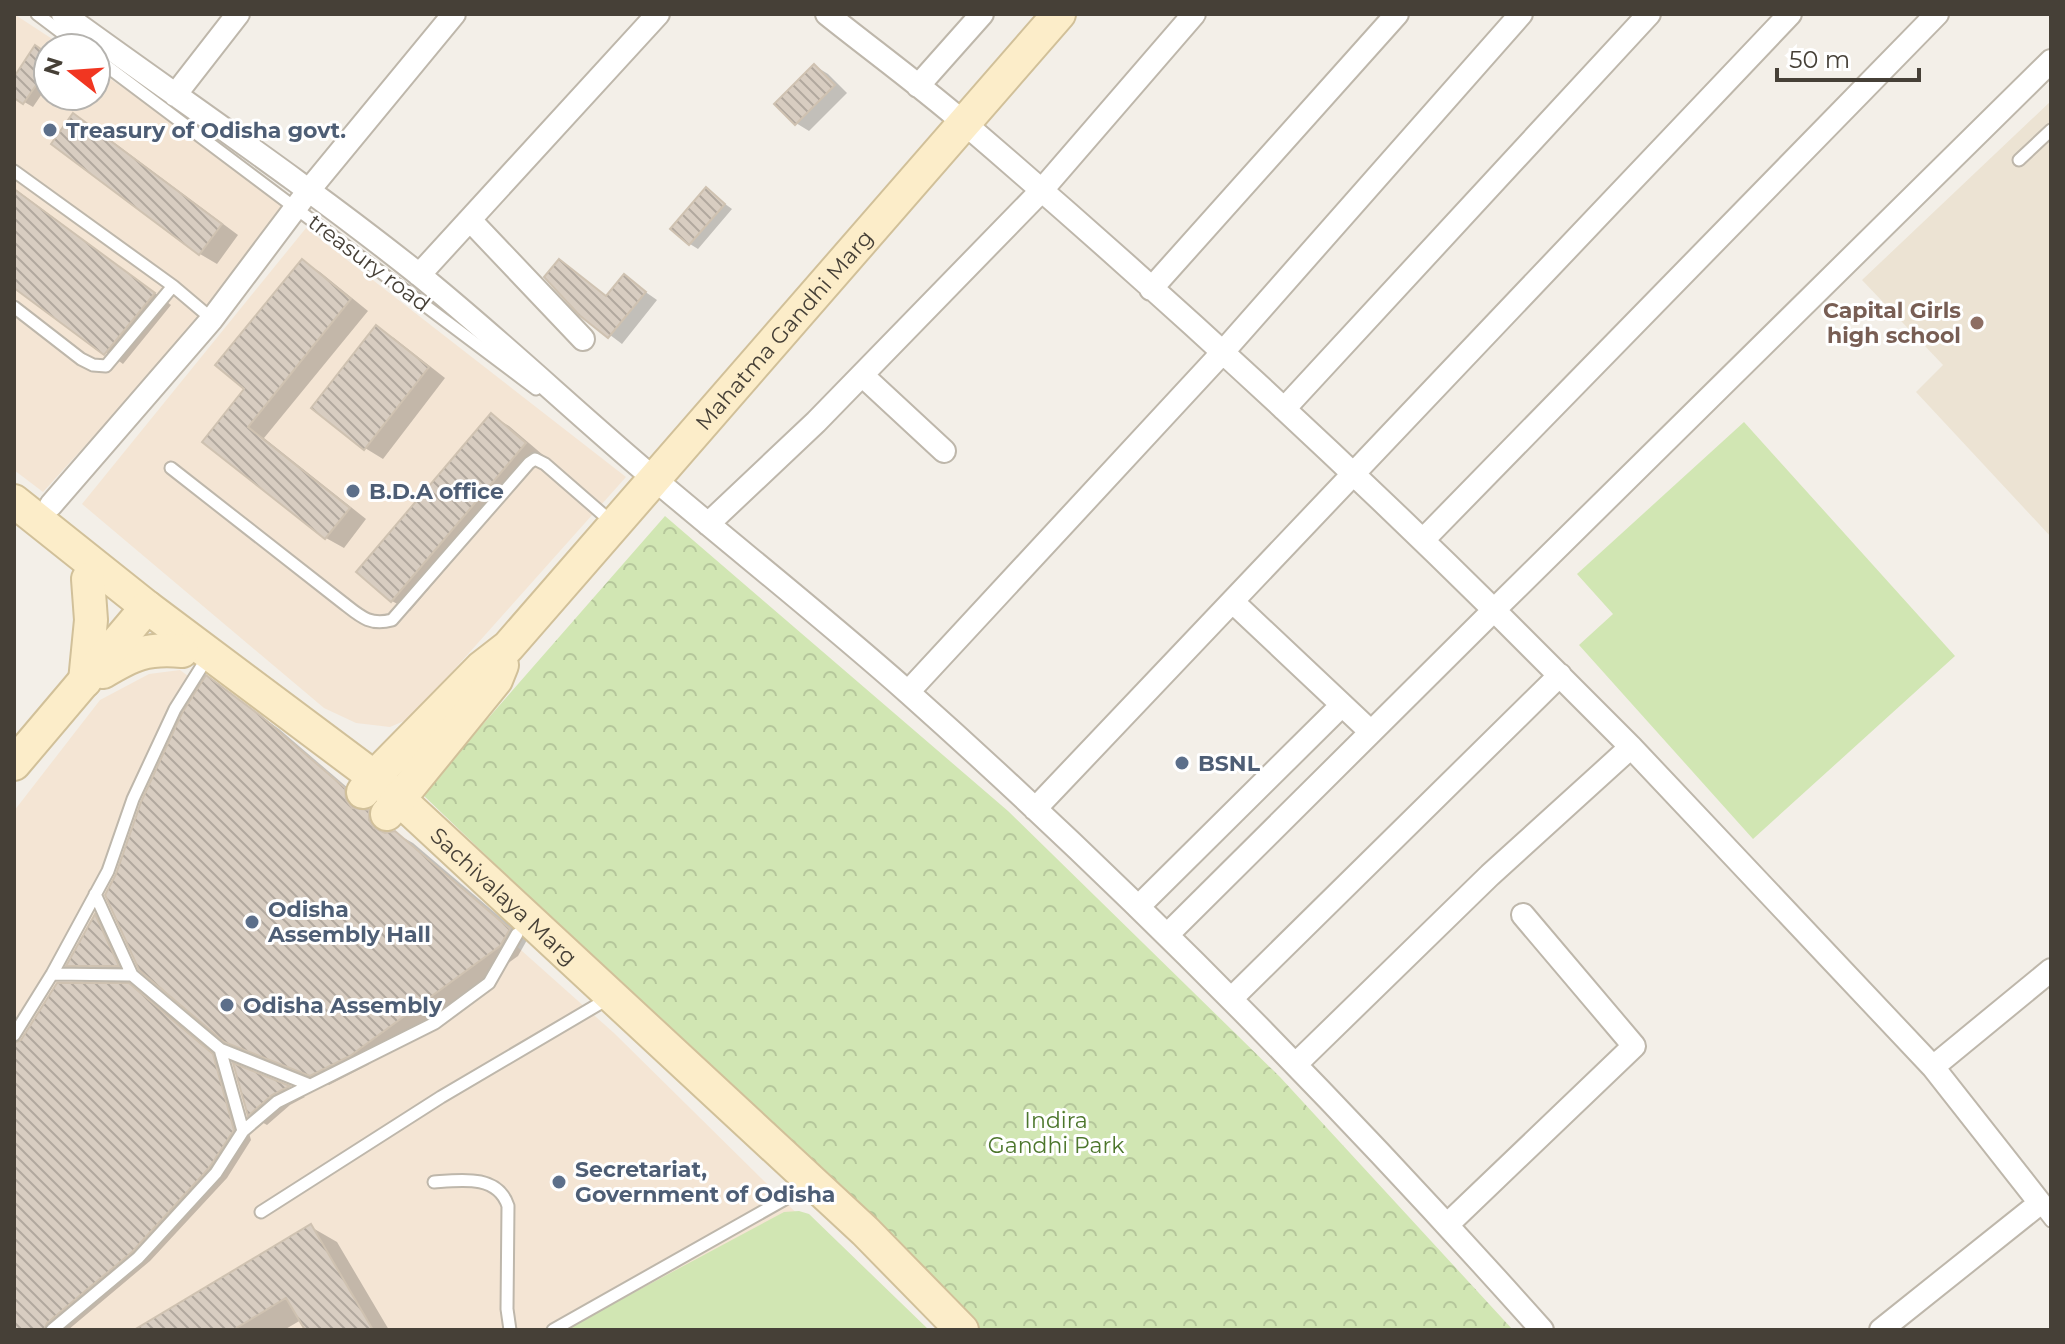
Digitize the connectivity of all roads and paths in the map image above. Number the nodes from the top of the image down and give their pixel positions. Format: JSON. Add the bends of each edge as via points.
{"nodes":[{"id":1,"x":37,"y":14,"type":"edge"},
{"id":2,"x":63,"y":14,"type":"edge"},
{"id":3,"x":238,"y":14,"type":"edge"},
{"id":4,"x":454,"y":14,"type":"edge"},
{"id":5,"x":658,"y":14,"type":"edge"},
{"id":6,"x":827,"y":14,"type":"edge"},
{"id":7,"x":982,"y":14,"type":"edge"},
{"id":8,"x":1059,"y":14,"type":"edge"},
{"id":9,"x":1194,"y":14,"type":"edge"},
{"id":10,"x":1397,"y":14,"type":"edge"},
{"id":11,"x":1521,"y":14,"type":"edge"},
{"id":12,"x":1649,"y":14,"type":"edge"},
{"id":13,"x":1790,"y":14,"type":"edge"},
{"id":14,"x":1937,"y":14,"type":"edge"},
{"id":15,"x":61,"y":32,"type":"edge"},
{"id":16,"x":2051,"y":61,"type":"edge"},
{"id":17,"x":112,"y":69,"type":"edge"},
{"id":18,"x":918,"y":86,"type":"junction"},
{"id":19,"x":175,"y":95,"type":"junction"},
{"id":20,"x":963,"y":122,"type":"junction"},
{"id":21,"x":2051,"y":130,"type":"edge"},
{"id":22,"x":2019,"y":160,"type":"dead end"},
{"id":23,"x":14,"y":171,"type":"edge"},
{"id":24,"x":1041,"y":191,"type":"junction"},
{"id":25,"x":302,"y":199,"type":"junction"},
{"id":26,"x":470,"y":220,"type":"junction"},
{"id":27,"x":419,"y":275,"type":"junction"},
{"id":28,"x":173,"y":286,"type":"junction"},
{"id":29,"x":1151,"y":289,"type":"junction"},
{"id":30,"x":14,"y":307,"type":"edge"},
{"id":31,"x":212,"y":319,"type":"junction"},
{"id":32,"x":583,"y":339,"type":"dead end"},
{"id":33,"x":1222,"y":353,"type":"junction"},
{"id":34,"x":862,"y":375,"type":"junction"},
{"id":35,"x":1284,"y":409,"type":"junction"},
{"id":36,"x":944,"y":451,"type":"dead end"},
{"id":37,"x":171,"y":468,"type":"dead end"},
{"id":38,"x":1356,"y":473,"type":"junction"},
{"id":39,"x":648,"y":474,"type":"junction"},
{"id":40,"x":14,"y":501,"type":"edge"},
{"id":41,"x":51,"y":505,"type":"dead end"},
{"id":42,"x":14,"y":521,"type":"edge"},
{"id":43,"x":708,"y":524,"type":"junction"},
{"id":44,"x":615,"y":525,"type":"junction"},
{"id":45,"x":1423,"y":540,"type":"junction"},
{"id":46,"x":88,"y":579,"type":"junction"},
{"id":47,"x":1233,"y":602,"type":"junction"},
{"id":48,"x":1494,"y":610,"type":"junction"},
{"id":49,"x":143,"y":613,"type":"junction"},
{"id":50,"x":508,"y":647,"type":"junction"},
{"id":51,"x":192,"y":659,"type":"junction"},
{"id":52,"x":1560,"y":675,"type":"junction"},
{"id":53,"x":85,"y":681,"type":"junction"},
{"id":54,"x":908,"y":692,"type":"junction"},
{"id":55,"x":1342,"y":705,"type":"junction"},
{"id":56,"x":1371,"y":732,"type":"junction"},
{"id":57,"x":1631,"y":747,"type":"junction"},
{"id":58,"x":14,"y":764,"type":"edge"},
{"id":59,"x":368,"y":784,"type":"junction"},
{"id":60,"x":393,"y":806,"type":"junction"},
{"id":61,"x":1035,"y":809,"type":"junction"},
{"id":62,"x":95,"y":894,"type":"junction"},
{"id":63,"x":1138,"y":907,"type":"junction"},
{"id":64,"x":1523,"y":915,"type":"dead end"},
{"id":65,"x":517,"y":934,"type":"junction"},
{"id":66,"x":1167,"y":935,"type":"junction"},
{"id":67,"x":2051,"y":970,"type":"edge"},
{"id":68,"x":52,"y":974,"type":"junction"},
{"id":69,"x":132,"y":975,"type":"junction"},
{"id":70,"x":1231,"y":999,"type":"junction"},
{"id":71,"x":604,"y":1001,"type":"junction"},
{"id":72,"x":14,"y":1035,"type":"edge"},
{"id":73,"x":220,"y":1049,"type":"junction"},
{"id":74,"x":1296,"y":1064,"type":"junction"},
{"id":75,"x":1938,"y":1073,"type":"junction"},
{"id":76,"x":310,"y":1085,"type":"junction"},
{"id":77,"x":243,"y":1131,"type":"junction"},
{"id":78,"x":434,"y":1182,"type":"dead end"},
{"id":79,"x":801,"y":1190,"type":"junction"},
{"id":80,"x":2046,"y":1208,"type":"edge"},
{"id":81,"x":261,"y":1212,"type":"dead end"},
{"id":82,"x":1448,"y":1224,"type":"junction"},
{"id":83,"x":52,"y":1330,"type":"edge"},
{"id":84,"x":510,"y":1330,"type":"edge"},
{"id":85,"x":553,"y":1330,"type":"edge"},
{"id":86,"x":946,"y":1330,"type":"edge"},
{"id":87,"x":962,"y":1330,"type":"edge"},
{"id":88,"x":1542,"y":1330,"type":"edge"},
{"id":89,"x":1881,"y":1330,"type":"edge"}],
"edges":[{"from":1,"to":15,"type":"lane"},
{"from":2,"to":19,"type":"street"},
{"from":3,"to":19,"type":"street"},
{"from":4,"to":25,"type":"street"},
{"from":5,"to":26,"type":"street"},
{"from":6,"to":18,"type":"street"},
{"from":7,"to":18,"type":"street"},
{"from":8,"to":20,"type":"street","name":"Mahatma Gandhi Marg"},
{"from":9,"to":24,"type":"street"},
{"from":10,"to":29,"type":"street"},
{"from":11,"to":33,"type":"street"},
{"from":12,"to":35,"type":"street"},
{"from":13,"to":38,"type":"street"},
{"from":14,"to":45,"type":"street"},
{"from":16,"to":48,"type":"street"},
{"from":17,"to":25,"type":"lane","name":"treasury road"},
{"from":18,"to":20,"type":"street"},
{"from":19,"to":25,"type":"street"},
{"from":20,"to":24,"type":"street"},
{"from":20,"to":39,"type":"street","name":"Mahatma Gandhi Marg"},
{"from":21,"to":22,"type":"lane"},
{"from":23,"to":28,"type":"lane"},
{"from":24,"to":29,"type":"street"},
{"from":24,"to":34,"type":"street"},
{"from":25,"to":27,"type":"street"},
{"from":25,"to":31,"type":"street"},
{"from":25,"to":39,"type":"lane","name":"treasury road"},
{"from":26,"to":27,"type":"street"},
{"from":26,"to":32,"type":"street"},
{"from":27,"to":39,"type":"street"},
{"from":28,"to":30,"type":"lane","via":[[106,366],[81,359]]},
{"from":28,"to":31,"type":"lane"},
{"from":29,"to":33,"type":"street"},
{"from":31,"to":41,"type":"street"},
{"from":33,"to":35,"type":"street"},
{"from":33,"to":54,"type":"street"},
{"from":34,"to":36,"type":"street"},
{"from":34,"to":43,"type":"street"},
{"from":35,"to":38,"type":"street"},
{"from":37,"to":44,"type":"lane","via":[[377,624],[392,620],[535,459]]},
{"from":38,"to":45,"type":"street"},
{"from":38,"to":47,"type":"street"},
{"from":39,"to":43,"type":"street"},
{"from":39,"to":44,"type":"street","name":"Mahatma Gandhi Marg"},
{"from":40,"to":49,"type":"street","name":"Sachivalaya Marg"},
{"from":42,"to":46,"type":"street","name":"Sachivalaya Marg"},
{"from":43,"to":54,"type":"street"},
{"from":44,"to":50,"type":"street","name":"Mahatma Gandhi Marg"},
{"from":45,"to":48,"type":"street"},
{"from":46,"to":49,"type":"street","name":"Sachivalaya Marg"},
{"from":46,"to":53,"type":"street","via":[[91,620]]},
{"from":47,"to":55,"type":"street"},
{"from":47,"to":61,"type":"street"},
{"from":48,"to":52,"type":"street"},
{"from":48,"to":56,"type":"street"},
{"from":49,"to":51,"type":"street","name":"Sachivalaya Marg"},
{"from":49,"to":53,"type":"street"},
{"from":49,"to":59,"type":"street","name":"Sachivalaya Marg"},
{"from":50,"to":59,"type":"street","name":"Mahatma Gandhi Marg"},
{"from":50,"to":60,"type":"street","name":"Mahatma Gandhi Marg","via":[[496,680]]},
{"from":51,"to":53,"type":"street","via":[[156,649],[140,652]]},
{"from":51,"to":59,"type":"street","name":"Sachivalaya Marg"},
{"from":51,"to":62,"type":"lane"},
{"from":52,"to":57,"type":"street"},
{"from":52,"to":70,"type":"street"},
{"from":53,"to":58,"type":"street"},
{"from":54,"to":61,"type":"street"},
{"from":55,"to":56,"type":"street"},
{"from":55,"to":63,"type":"street"},
{"from":56,"to":66,"type":"street"},
{"from":57,"to":74,"type":"street"},
{"from":57,"to":75,"type":"street"},
{"from":59,"to":60,"type":"street","name":"Sachivalaya Marg"},
{"from":60,"to":65,"type":"street","name":"Sachivalaya Marg"},
{"from":60,"to":87,"type":"street","name":"Sachivalaya Marg","via":[[865,1231]]},
{"from":61,"to":63,"type":"street"},
{"from":62,"to":68,"type":"lane"},
{"from":62,"to":69,"type":"lane"},
{"from":63,"to":66,"type":"street"},
{"from":64,"to":82,"type":"street","via":[[1634,1046]]},
{"from":65,"to":71,"type":"street","name":"Sachivalaya Marg"},
{"from":65,"to":76,"type":"lane","via":[[479,991],[435,1023]]},
{"from":66,"to":70,"type":"street"},
{"from":67,"to":75,"type":"street"},
{"from":68,"to":69,"type":"lane"},
{"from":68,"to":72,"type":"lane"},
{"from":69,"to":73,"type":"lane"},
{"from":70,"to":74,"type":"street"},
{"from":71,"to":79,"type":"street","name":"Sachivalaya Marg"},
{"from":71,"to":81,"type":"lane"},
{"from":73,"to":76,"type":"lane"},
{"from":73,"to":77,"type":"lane"},
{"from":74,"to":82,"type":"street"},
{"from":75,"to":80,"type":"street"},
{"from":76,"to":77,"type":"lane","via":[[277,1102]]},
{"from":77,"to":83,"type":"lane","via":[[216,1173],[138,1258]]},
{"from":78,"to":84,"type":"lane","via":[[469,1180],[505,1195]]},
{"from":79,"to":85,"type":"lane"},
{"from":79,"to":86,"type":"street","name":"Sachivalaya Marg"},
{"from":80,"to":89,"type":"street"},
{"from":82,"to":88,"type":"street"}]}
